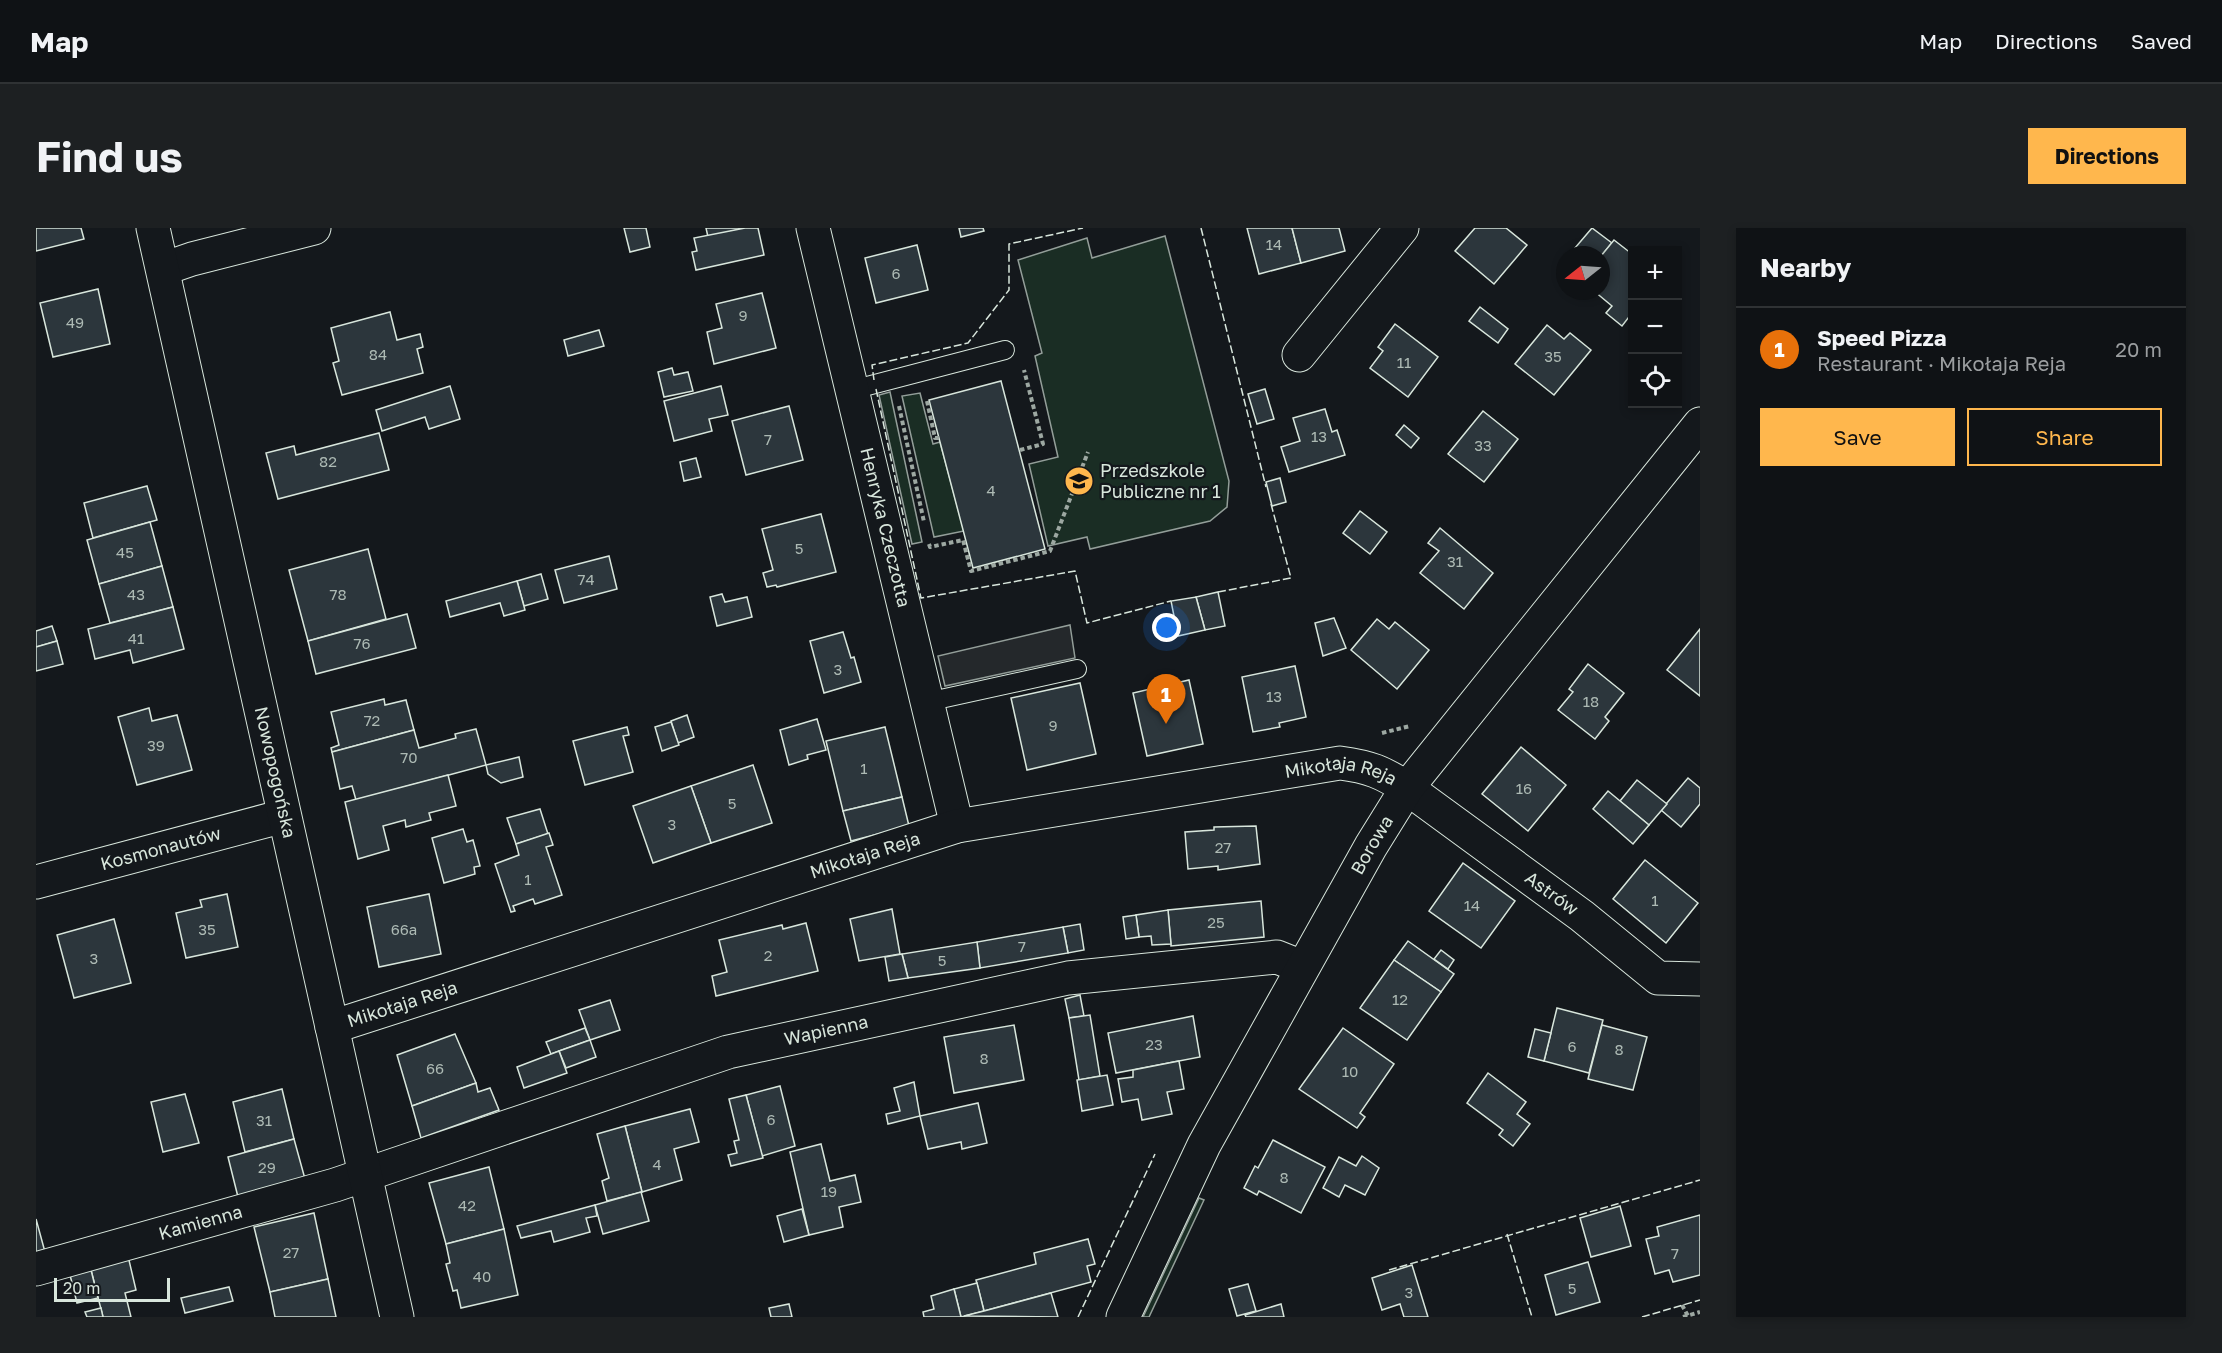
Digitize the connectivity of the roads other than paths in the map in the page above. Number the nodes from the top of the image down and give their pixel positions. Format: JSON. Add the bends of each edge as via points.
{"nodes":[{"id":1,"x":153,"y":228,"type":"edge"},
{"id":2,"x":314,"y":228,"type":"edge"},
{"id":3,"x":813,"y":228,"type":"edge"},
{"id":4,"x":1402,"y":228,"type":"edge"},
{"id":5,"x":163,"y":269,"type":"junction"},
{"id":6,"x":1005,"y":350,"type":"dead end"},
{"id":7,"x":1299,"y":355,"type":"dead end"},
{"id":8,"x":852,"y":390,"type":"junction"},
{"id":9,"x":1700,"y":424,"type":"edge"},
{"id":10,"x":1077,"y":669,"type":"dead end"},
{"id":11,"x":927,"y":702,"type":"junction"},
{"id":12,"x":1407,"y":788,"type":"junction"},
{"id":13,"x":284,"y":816,"type":"junction"},
{"id":14,"x":957,"y":826,"type":"junction"},
{"id":15,"x":36,"y":882,"type":"edge"},
{"id":16,"x":1302,"y":967,"type":"junction"},
{"id":17,"x":1700,"y":978,"type":"edge"},
{"id":18,"x":332,"y":1028,"type":"junction"},
{"id":19,"x":365,"y":1175,"type":"junction"},
{"id":20,"x":36,"y":1269,"type":"edge"},
{"id":21,"x":397,"y":1317,"type":"edge"},
{"id":22,"x":1123,"y":1317,"type":"edge"}],
"edges":[{"from":1,"to":5,"type":"street","name":"Nowopogońska"},
{"from":2,"to":5,"type":"street"},
{"from":3,"to":8,"type":"street","name":"Henryka Czeczotta"},
{"from":4,"to":7,"type":"street"},
{"from":5,"to":13,"type":"street","name":"Nowopogońska"},
{"from":6,"to":8,"type":"lane"},
{"from":8,"to":11,"type":"street","name":"Henryka Czeczotta"},
{"from":9,"to":12,"type":"street","name":"Borowa"},
{"from":10,"to":11,"type":"lane"},
{"from":11,"to":14,"type":"street","name":"Henryka Czeczotta"},
{"from":12,"to":14,"type":"street","name":"Mikołaja Reja","via":[[1384,773],[1332,763]]},
{"from":12,"to":16,"type":"street","name":"Borowa"},
{"from":12,"to":17,"type":"street","name":"Astrów","via":[[1582,916],[1658,978]]},
{"from":13,"to":15,"type":"street","name":"Kosmonautów"},
{"from":13,"to":18,"type":"street","name":"Nowopogońska"},
{"from":14,"to":18,"type":"street","name":"Mikołaja Reja"},
{"from":16,"to":19,"type":"street","name":"Wapienna","via":[[1277,957],[1068,978],[728,1052]]},
{"from":16,"to":22,"type":"street","name":"Borowa","via":[[1204,1146]]},
{"from":18,"to":19,"type":"street","name":"Nowopogońska"},
{"from":19,"to":20,"type":"street","name":"Kamienna"},
{"from":19,"to":21,"type":"street","name":"Nowopogońska"}]}
